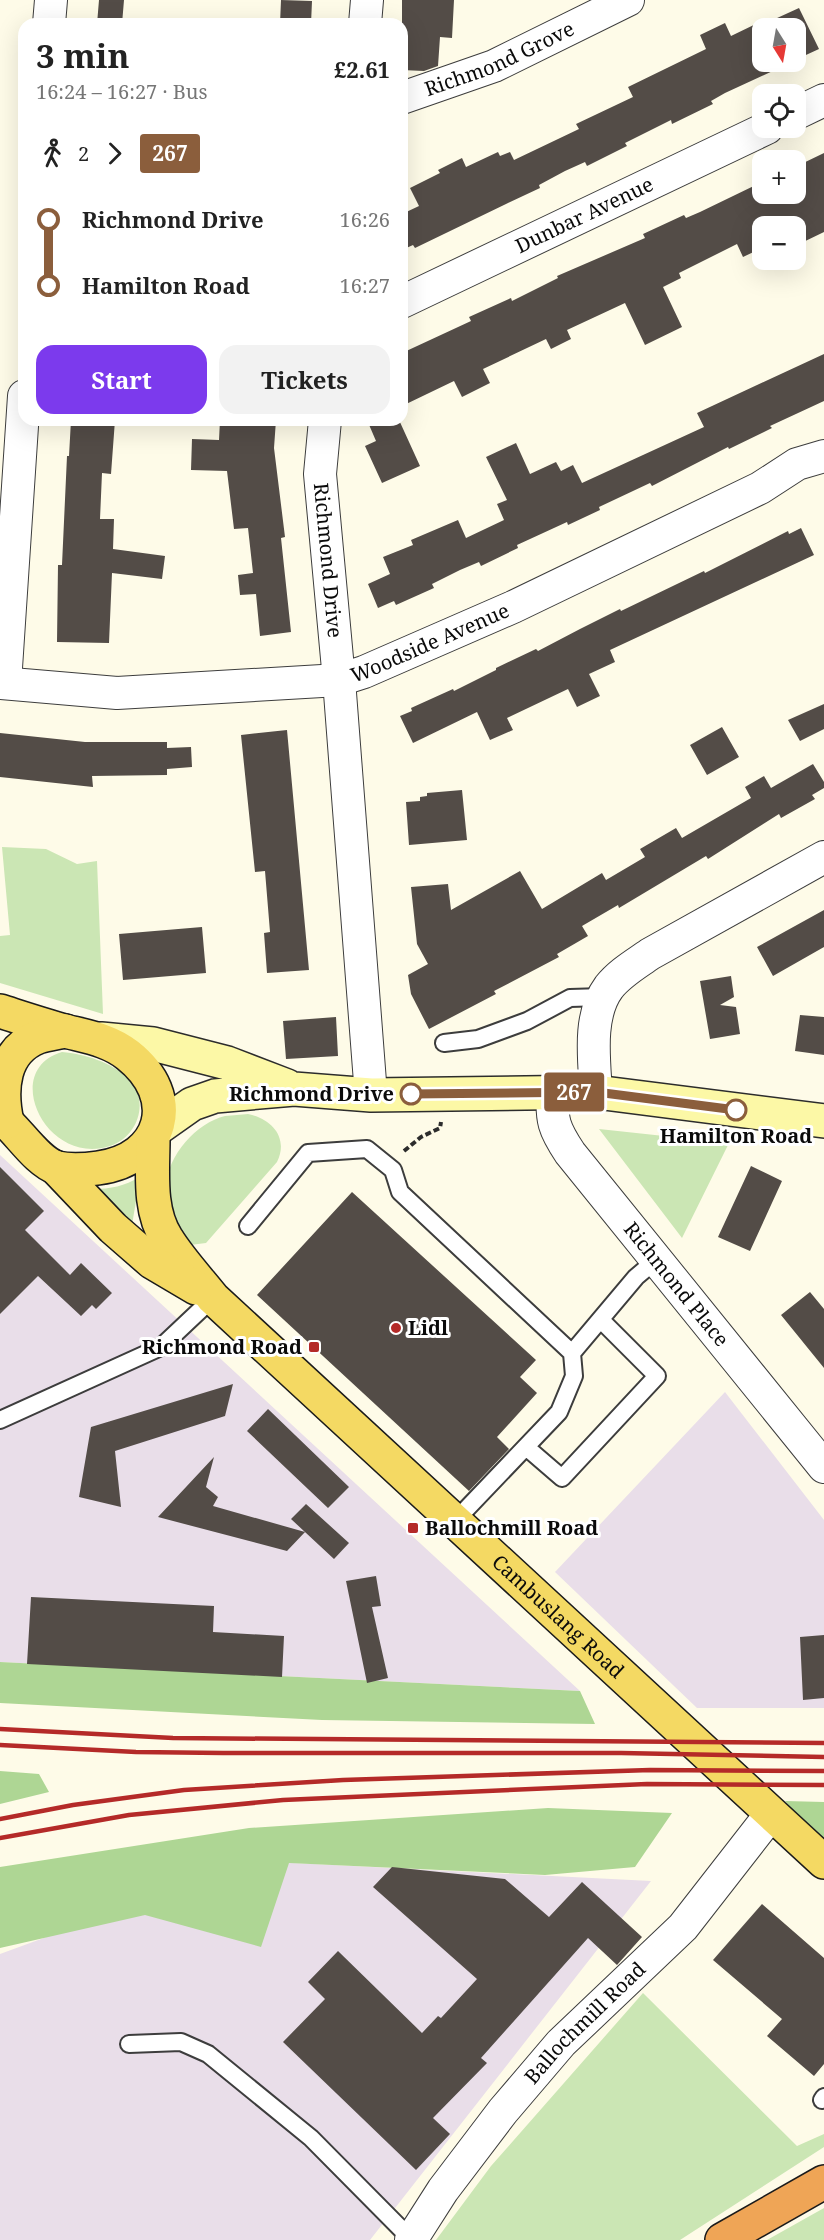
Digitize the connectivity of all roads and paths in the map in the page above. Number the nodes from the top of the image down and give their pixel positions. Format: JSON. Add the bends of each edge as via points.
{"nodes":[{"id":1,"x":51,"y":0,"type":"edge"},
{"id":2,"x":368,"y":0,"type":"edge"},
{"id":3,"x":628,"y":0,"type":"edge"},
{"id":4,"x":50,"y":18,"type":"edge"},
{"id":5,"x":366,"y":18,"type":"edge"},
{"id":6,"x":408,"y":96,"type":"edge"},
{"id":7,"x":824,"y":100,"type":"edge"},
{"id":8,"x":806,"y":109,"type":"edge"},
{"id":9,"x":752,"y":135,"type":"edge"},
{"id":10,"x":408,"y":299,"type":"edge"},
{"id":11,"x":22,"y":426,"type":"edge"},
{"id":12,"x":324,"y":426,"type":"edge"},
{"id":13,"x":824,"y":456,"type":"edge"},
{"id":14,"x":339,"y":680,"type":"junction"},
{"id":15,"x":2,"y":683,"type":"edge"},
{"id":16,"x":824,"y":857,"type":"edge"},
{"id":17,"x":603,"y":997,"type":"junction"},
{"id":18,"x":0,"y":1011,"type":"edge"},
{"id":19,"x":65,"y":1031,"type":"junction"},
{"id":20,"x":101,"y":1039,"type":"junction"},
{"id":21,"x":444,"y":1043,"type":"dead end"},
{"id":22,"x":294,"y":1089,"type":"junction"},
{"id":23,"x":553,"y":1092,"type":"junction"},
{"id":24,"x":596,"y":1092,"type":"junction"},
{"id":25,"x":371,"y":1095,"type":"junction"},
{"id":26,"x":4,"y":1119,"type":"edge"},
{"id":27,"x":824,"y":1121,"type":"edge"},
{"id":28,"x":155,"y":1133,"type":"junction"},
{"id":29,"x":55,"y":1167,"type":"junction"},
{"id":30,"x":248,"y":1226,"type":"dead end"},
{"id":31,"x":656,"y":1260,"type":"junction"},
{"id":32,"x":213,"y":1298,"type":"junction"},
{"id":33,"x":601,"y":1320,"type":"junction"},
{"id":34,"x":573,"y":1353,"type":"junction"},
{"id":35,"x":0,"y":1420,"type":"edge"},
{"id":36,"x":526,"y":1447,"type":"junction"},
{"id":37,"x":824,"y":1467,"type":"edge"},
{"id":38,"x":455,"y":1521,"type":"junction"},
{"id":39,"x":771,"y":1814,"type":"junction"},
{"id":40,"x":824,"y":1862,"type":"edge"},
{"id":41,"x":129,"y":2044,"type":"dead end"},
{"id":42,"x":824,"y":2182,"type":"edge"},
{"id":43,"x":411,"y":2239,"type":"edge"},
{"id":44,"x":722,"y":2240,"type":"edge"}],
"edges":[{"from":1,"to":4,"type":"street"},
{"from":2,"to":5,"type":"street"},
{"from":3,"to":6,"type":"street","name":"Richmond Grove","via":[[494,66]]},
{"from":7,"to":8,"type":"street"},
{"from":9,"to":10,"type":"street","name":"Dunbar Avenue"},
{"from":11,"to":15,"type":"street"},
{"from":12,"to":14,"type":"street","name":"Richmond Drive","via":[[320,474]]},
{"from":13,"to":14,"type":"street","name":"Woodside Avenue","via":[[797,464],[760,488],[513,607]]},
{"from":14,"to":15,"type":"street","name":"Woodside Avenue","via":[[117,693]]},
{"from":14,"to":25,"type":"street","name":"Richmond Drive"},
{"from":16,"to":17,"type":"street","via":[[650,954],[623,972]]},
{"from":17,"to":21,"type":"lane","via":[[570,998],[527,1021],[478,1039]]},
{"from":17,"to":24,"type":"street","via":[[593,1044]]},
{"from":18,"to":19,"type":"main road"},
{"from":19,"to":20,"type":"main road"},
{"from":19,"to":26,"type":"main road","via":[[37,1037],[17,1052],[5,1075]]},
{"from":20,"to":22,"type":"main road","via":[[153,1044],[227,1063]]},
{"from":20,"to":28,"type":"main road","via":[[128,1054],[152,1083],[159,1110]]},
{"from":22,"to":25,"type":"main road"},
{"from":22,"to":28,"type":"main road","via":[[215,1096],[192,1104]]},
{"from":23,"to":24,"type":"main road"},
{"from":23,"to":25,"type":"main road"},
{"from":23,"to":31,"type":"street","name":"Richmond Place","via":[[551,1115],[556,1132]]},
{"from":24,"to":27,"type":"main road"},
{"from":26,"to":29,"type":"main road"},
{"from":28,"to":29,"type":"main road","via":[[121,1164],[79,1171]]},
{"from":28,"to":32,"type":"main road","via":[[153,1194],[157,1216],[166,1238]]},
{"from":29,"to":32,"type":"main road","via":[[112,1228],[152,1262]]},
{"from":30,"to":34,"type":"lane","via":[[308,1153],[367,1149],[393,1170],[400,1192]]},
{"from":31,"to":33,"type":"lane","via":[[636,1277]]},
{"from":31,"to":37,"type":"street","name":"Richmond Place"},
{"from":32,"to":35,"type":"lane","via":[[161,1347]]},
{"from":32,"to":38,"type":"main road","name":"Cambuslang Road"},
{"from":33,"to":34,"type":"lane"},
{"from":33,"to":36,"type":"lane","via":[[657,1376],[562,1478]]},
{"from":34,"to":36,"type":"lane","via":[[574,1376],[559,1412]]},
{"from":36,"to":38,"type":"lane"},
{"from":38,"to":39,"type":"main road","name":"Cambuslang Road"},
{"from":39,"to":40,"type":"main road","name":"Cambuslang Road"},
{"from":39,"to":43,"type":"street","name":"Ballochmill Road","via":[[683,1927],[561,2043],[509,2103]]},
{"from":41,"to":43,"type":"lane","via":[[181,2042],[208,2054],[311,2138]]},
{"from":42,"to":44,"type":"highway"}]}
